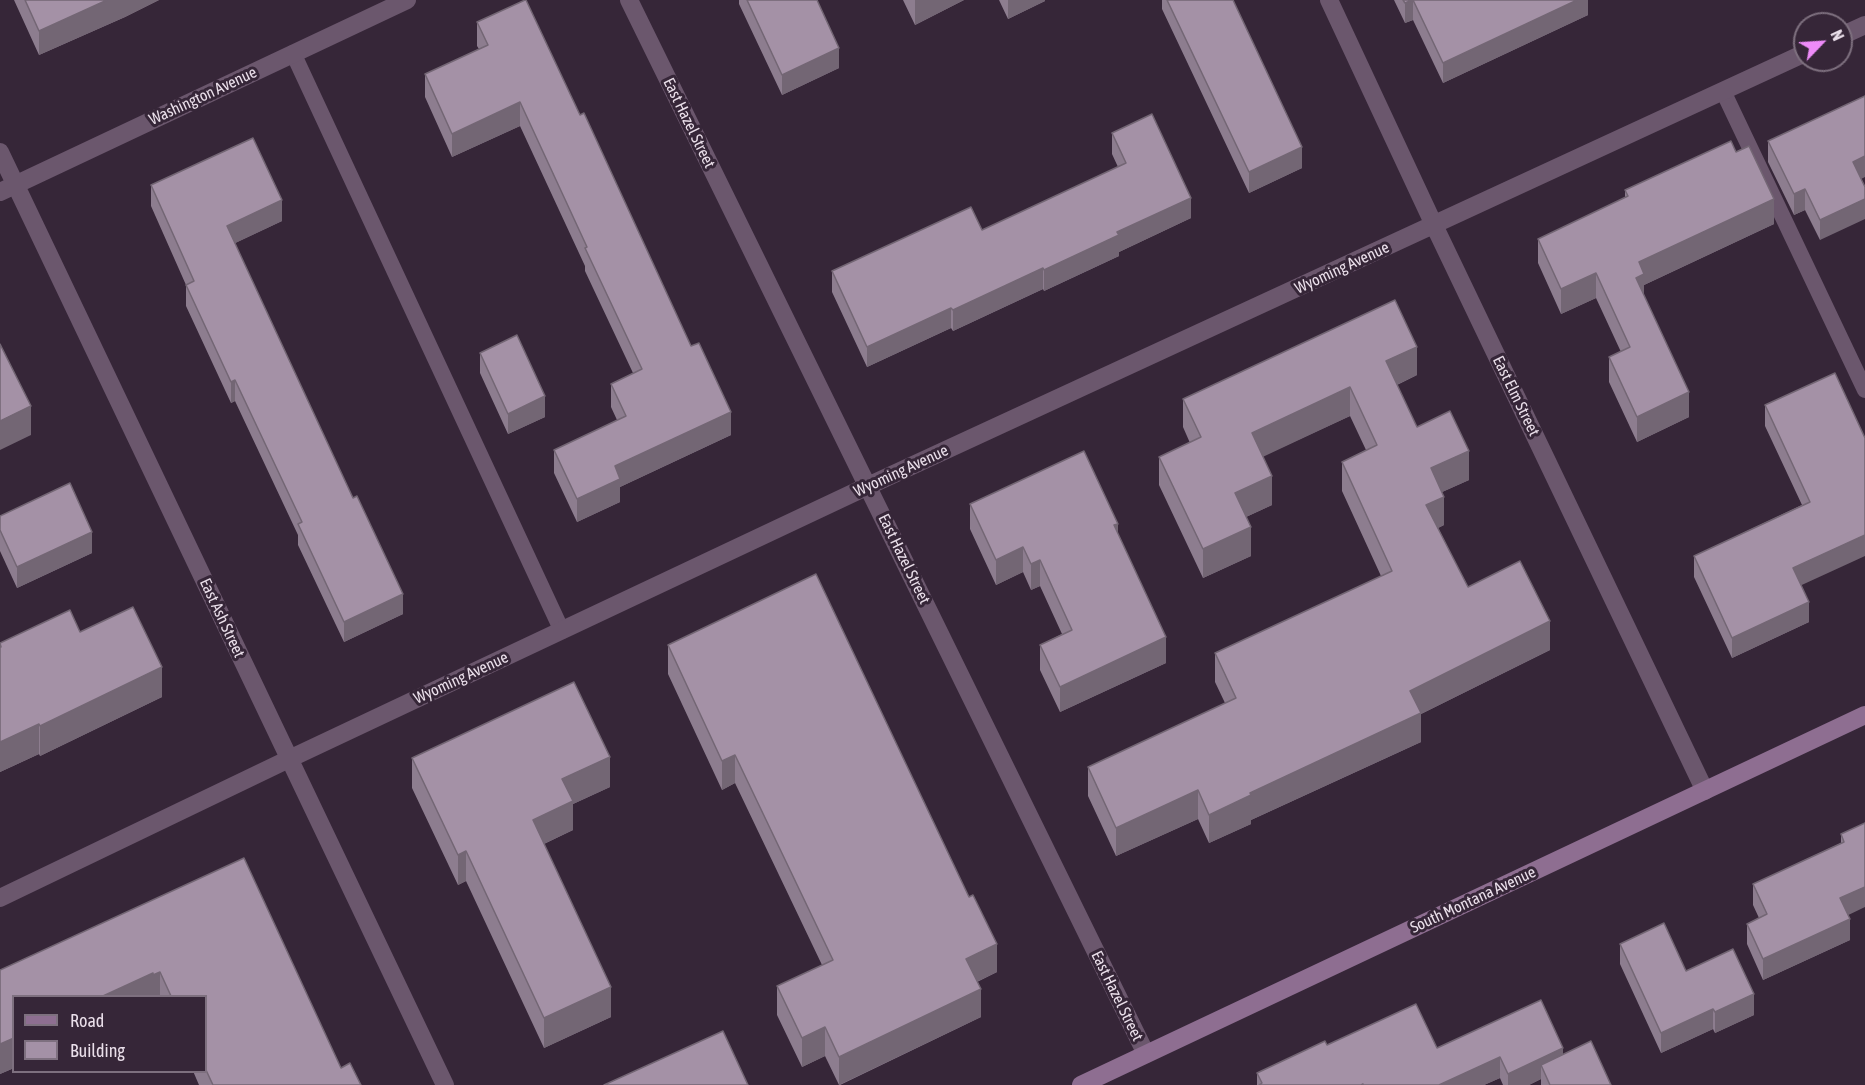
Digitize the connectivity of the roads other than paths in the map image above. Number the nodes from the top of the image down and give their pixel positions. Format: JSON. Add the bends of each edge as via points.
{"nodes":[{"id":1,"x":407,"y":0,"type":"edge"},
{"id":2,"x":629,"y":0,"type":"edge"},
{"id":3,"x":1329,"y":0,"type":"edge"},
{"id":4,"x":293,"y":54,"type":"junction"},
{"id":5,"x":1793,"y":59,"type":"edge"},
{"id":6,"x":1723,"y":91,"type":"junction"},
{"id":7,"x":0,"y":152,"type":"edge"},
{"id":8,"x":8,"y":188,"type":"edge"},
{"id":9,"x":1434,"y":225,"type":"junction"},
{"id":10,"x":1865,"y":390,"type":"edge"},
{"id":11,"x":868,"y":486,"type":"junction"},
{"id":12,"x":562,"y":630,"type":"junction"},
{"id":13,"x":1865,"y":715,"type":"edge"},
{"id":14,"x":289,"y":759,"type":"junction"},
{"id":15,"x":1705,"y":791,"type":"junction"},
{"id":16,"x":0,"y":898,"type":"edge"},
{"id":17,"x":1146,"y":1054,"type":"junction"},
{"id":18,"x":445,"y":1085,"type":"edge"},
{"id":19,"x":1080,"y":1085,"type":"edge"}],
"edges":[{"from":1,"to":4,"type":"street","name":"Washington Avenue"},
{"from":2,"to":11,"type":"street","name":"East Hazel Street"},
{"from":3,"to":9,"type":"street","name":"East Elm Street"},
{"from":4,"to":8,"type":"street","name":"Washington Avenue"},
{"from":4,"to":12,"type":"lane"},
{"from":5,"to":6,"type":"street","name":"Wyoming Avenue"},
{"from":6,"to":9,"type":"street","name":"Wyoming Avenue"},
{"from":6,"to":10,"type":"lane"},
{"from":7,"to":8,"type":"street","name":"East Ash Street"},
{"from":8,"to":14,"type":"street","name":"East Ash Street"},
{"from":9,"to":11,"type":"street","name":"Wyoming Avenue"},
{"from":9,"to":15,"type":"street","name":"East Elm Street"},
{"from":11,"to":12,"type":"street","name":"Wyoming Avenue"},
{"from":11,"to":17,"type":"street","name":"East Hazel Street"},
{"from":12,"to":14,"type":"street","name":"Wyoming Avenue"},
{"from":13,"to":15,"type":"street","name":"South Montana Avenue"},
{"from":14,"to":16,"type":"street","name":"Wyoming Avenue"},
{"from":14,"to":18,"type":"street","name":"East Ash Street"},
{"from":15,"to":17,"type":"street","name":"South Montana Avenue"},
{"from":17,"to":19,"type":"street","name":"South Montana Avenue"}]}
